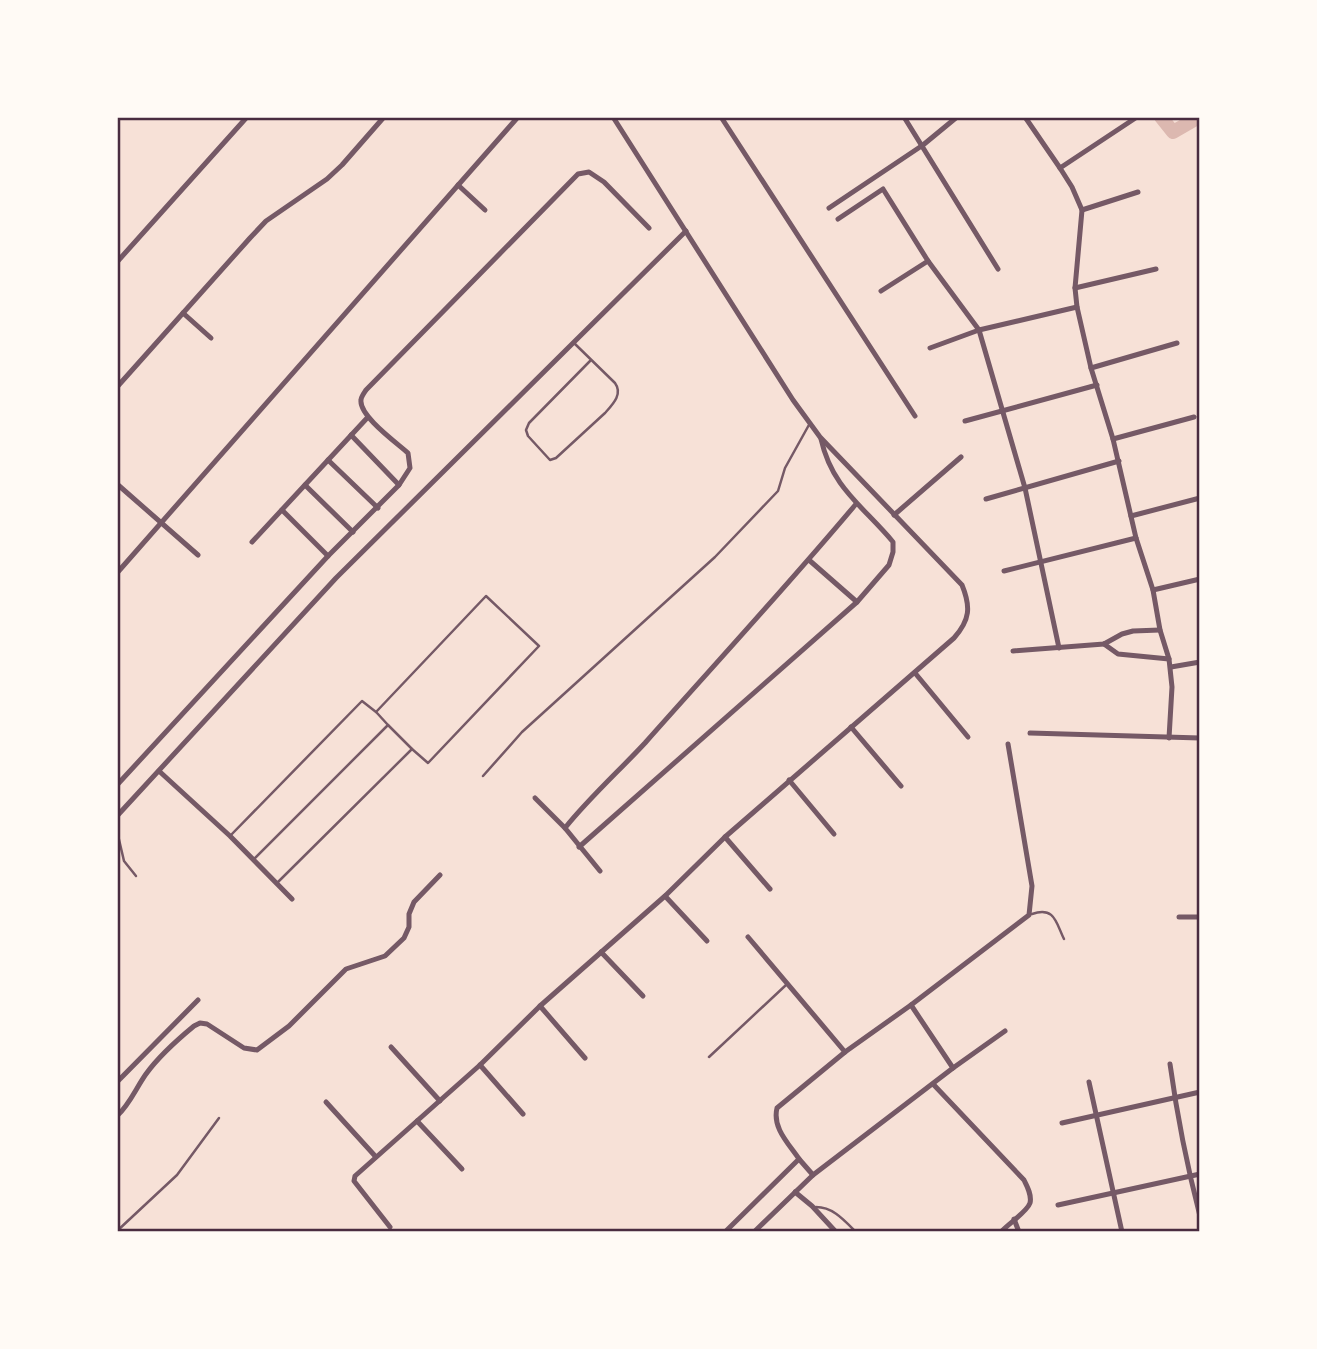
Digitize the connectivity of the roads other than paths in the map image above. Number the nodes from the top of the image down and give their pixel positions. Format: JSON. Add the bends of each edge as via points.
{"nodes":[{"id":1,"x":247,"y":117,"type":"edge"},
{"id":2,"x":384,"y":117,"type":"edge"},
{"id":3,"x":519,"y":117,"type":"edge"},
{"id":4,"x":613,"y":117,"type":"edge"},
{"id":5,"x":721,"y":117,"type":"edge"},
{"id":6,"x":904,"y":117,"type":"edge"},
{"id":7,"x":957,"y":117,"type":"edge"},
{"id":8,"x":1025,"y":117,"type":"edge"},
{"id":9,"x":1137,"y":117,"type":"edge"},
{"id":10,"x":923,"y":145,"type":"junction"},
{"id":11,"x":1060,"y":168,"type":"junction"},
{"id":12,"x":458,"y":185,"type":"junction"},
{"id":13,"x":1138,"y":192,"type":"dead end"},
{"id":14,"x":829,"y":208,"type":"dead end"},
{"id":15,"x":485,"y":209,"type":"dead end"},
{"id":16,"x":1082,"y":210,"type":"junction"},
{"id":17,"x":838,"y":219,"type":"dead end"},
{"id":18,"x":649,"y":228,"type":"dead end"},
{"id":19,"x":686,"y":231,"type":"junction"},
{"id":20,"x":928,"y":261,"type":"junction"},
{"id":21,"x":117,"y":262,"type":"edge"},
{"id":22,"x":1156,"y":269,"type":"dead end"},
{"id":23,"x":998,"y":270,"type":"dead end"},
{"id":24,"x":1075,"y":288,"type":"junction"},
{"id":25,"x":881,"y":291,"type":"dead end"},
{"id":26,"x":1077,"y":307,"type":"junction"},
{"id":27,"x":183,"y":313,"type":"junction"},
{"id":28,"x":979,"y":330,"type":"junction"},
{"id":29,"x":211,"y":338,"type":"dead end"},
{"id":30,"x":1177,"y":342,"type":"dead end"},
{"id":31,"x":574,"y":343,"type":"junction"},
{"id":32,"x":930,"y":348,"type":"dead end"},
{"id":33,"x":591,"y":360,"type":"junction"},
{"id":34,"x":1091,"y":368,"type":"junction"},
{"id":35,"x":1097,"y":385,"type":"junction"},
{"id":36,"x":117,"y":387,"type":"edge"},
{"id":37,"x":1002,"y":411,"type":"junction"},
{"id":38,"x":915,"y":416,"type":"dead end"},
{"id":39,"x":368,"y":417,"type":"junction"},
{"id":40,"x":1194,"y":417,"type":"dead end"},
{"id":41,"x":965,"y":421,"type":"dead end"},
{"id":42,"x":810,"y":423,"type":"junction"},
{"id":43,"x":351,"y":435,"type":"junction"},
{"id":44,"x":820,"y":437,"type":"junction"},
{"id":45,"x":1113,"y":439,"type":"junction"},
{"id":46,"x":961,"y":457,"type":"dead end"},
{"id":47,"x":328,"y":460,"type":"junction"},
{"id":48,"x":1119,"y":461,"type":"junction"},
{"id":49,"x":117,"y":484,"type":"edge"},
{"id":50,"x":305,"y":485,"type":"junction"},
{"id":51,"x":399,"y":485,"type":"junction"},
{"id":52,"x":1025,"y":488,"type":"junction"},
{"id":53,"x":1200,"y":498,"type":"edge"},
{"id":54,"x":986,"y":499,"type":"dead end"},
{"id":55,"x":856,"y":504,"type":"junction"},
{"id":56,"x":377,"y":508,"type":"junction"},
{"id":57,"x":282,"y":510,"type":"junction"},
{"id":58,"x":894,"y":515,"type":"junction"},
{"id":59,"x":1131,"y":516,"type":"junction"},
{"id":60,"x":161,"y":523,"type":"junction"},
{"id":61,"x":353,"y":532,"type":"junction"},
{"id":62,"x":1136,"y":538,"type":"junction"},
{"id":63,"x":252,"y":542,"type":"dead end"},
{"id":64,"x":198,"y":555,"type":"dead end"},
{"id":65,"x":328,"y":556,"type":"junction"},
{"id":66,"x":809,"y":560,"type":"junction"},
{"id":67,"x":1041,"y":562,"type":"junction"},
{"id":68,"x":1004,"y":571,"type":"dead end"},
{"id":69,"x":117,"y":573,"type":"edge"},
{"id":70,"x":1200,"y":579,"type":"edge"},
{"id":71,"x":1153,"y":590,"type":"junction"},
{"id":72,"x":858,"y":602,"type":"junction"},
{"id":73,"x":1160,"y":631,"type":"junction"},
{"id":74,"x":1104,"y":644,"type":"junction"},
{"id":75,"x":1059,"y":648,"type":"junction"},
{"id":76,"x":1013,"y":651,"type":"dead end"},
{"id":77,"x":1169,"y":659,"type":"junction"},
{"id":78,"x":1200,"y":662,"type":"edge"},
{"id":79,"x":1171,"y":667,"type":"junction"},
{"id":80,"x":915,"y":673,"type":"junction"},
{"id":81,"x":376,"y":712,"type":"junction"},
{"id":82,"x":388,"y":725,"type":"junction"},
{"id":83,"x":851,"y":727,"type":"junction"},
{"id":84,"x":1030,"y":733,"type":"dead end"},
{"id":85,"x":968,"y":737,"type":"dead end"},
{"id":86,"x":1169,"y":738,"type":"junction"},
{"id":87,"x":1200,"y":738,"type":"edge"},
{"id":88,"x":1008,"y":744,"type":"dead end"},
{"id":89,"x":412,"y":749,"type":"junction"},
{"id":90,"x":159,"y":771,"type":"junction"},
{"id":91,"x":483,"y":776,"type":"dead end"},
{"id":92,"x":789,"y":780,"type":"junction"},
{"id":93,"x":117,"y":786,"type":"edge"},
{"id":94,"x":901,"y":786,"type":"dead end"},
{"id":95,"x":535,"y":798,"type":"dead end"},
{"id":96,"x":117,"y":816,"type":"edge"},
{"id":97,"x":565,"y":828,"type":"junction"},
{"id":98,"x":117,"y":831,"type":"edge"},
{"id":99,"x":834,"y":834,"type":"dead end"},
{"id":100,"x":230,"y":836,"type":"junction"},
{"id":101,"x":726,"y":837,"type":"junction"},
{"id":102,"x":579,"y":847,"type":"junction"},
{"id":103,"x":254,"y":859,"type":"junction"},
{"id":104,"x":600,"y":871,"type":"dead end"},
{"id":105,"x":440,"y":875,"type":"dead end"},
{"id":106,"x":136,"y":876,"type":"dead end"},
{"id":107,"x":277,"y":883,"type":"junction"},
{"id":108,"x":770,"y":889,"type":"dead end"},
{"id":109,"x":665,"y":896,"type":"junction"},
{"id":110,"x":292,"y":899,"type":"dead end"},
{"id":111,"x":1028,"y":915,"type":"junction"},
{"id":112,"x":1200,"y":917,"type":"edge"},
{"id":113,"x":1179,"y":918,"type":"dead end"},
{"id":114,"x":748,"y":937,"type":"dead end"},
{"id":115,"x":1064,"y":939,"type":"dead end"},
{"id":116,"x":707,"y":941,"type":"dead end"},
{"id":117,"x":601,"y":952,"type":"junction"},
{"id":118,"x":787,"y":984,"type":"junction"},
{"id":119,"x":643,"y":996,"type":"dead end"},
{"id":120,"x":198,"y":1000,"type":"dead end"},
{"id":121,"x":911,"y":1005,"type":"junction"},
{"id":122,"x":540,"y":1006,"type":"junction"},
{"id":123,"x":1005,"y":1031,"type":"dead end"},
{"id":124,"x":391,"y":1047,"type":"dead end"},
{"id":125,"x":845,"y":1052,"type":"junction"},
{"id":126,"x":709,"y":1056,"type":"dead end"},
{"id":127,"x":585,"y":1058,"type":"dead end"},
{"id":128,"x":1170,"y":1064,"type":"dead end"},
{"id":129,"x":480,"y":1065,"type":"junction"},
{"id":130,"x":953,"y":1068,"type":"junction"},
{"id":131,"x":117,"y":1082,"type":"edge"},
{"id":132,"x":1089,"y":1082,"type":"dead end"},
{"id":133,"x":933,"y":1084,"type":"junction"},
{"id":134,"x":1200,"y":1092,"type":"edge"},
{"id":135,"x":1174,"y":1097,"type":"junction"},
{"id":136,"x":440,"y":1101,"type":"junction"},
{"id":137,"x":326,"y":1102,"type":"dead end"},
{"id":138,"x":523,"y":1114,"type":"dead end"},
{"id":139,"x":117,"y":1116,"type":"edge"},
{"id":140,"x":1097,"y":1116,"type":"junction"},
{"id":141,"x":219,"y":1118,"type":"dead end"},
{"id":142,"x":417,"y":1121,"type":"junction"},
{"id":143,"x":1062,"y":1123,"type":"dead end"},
{"id":144,"x":376,"y":1157,"type":"junction"},
{"id":145,"x":799,"y":1159,"type":"junction"},
{"id":146,"x":462,"y":1169,"type":"dead end"},
{"id":147,"x":1200,"y":1174,"type":"edge"},
{"id":148,"x":813,"y":1175,"type":"junction"},
{"id":149,"x":1190,"y":1177,"type":"junction"},
{"id":150,"x":795,"y":1192,"type":"junction"},
{"id":151,"x":1115,"y":1193,"type":"junction"},
{"id":152,"x":1058,"y":1205,"type":"dead end"},
{"id":153,"x":812,"y":1206,"type":"junction"},
{"id":154,"x":1200,"y":1216,"type":"edge"},
{"id":155,"x":1014,"y":1219,"type":"junction"},
{"id":156,"x":390,"y":1227,"type":"dead end"},
{"id":157,"x":117,"y":1231,"type":"edge"},
{"id":158,"x":725,"y":1232,"type":"edge"},
{"id":159,"x":754,"y":1232,"type":"edge"},
{"id":160,"x":836,"y":1232,"type":"edge"},
{"id":161,"x":856,"y":1232,"type":"edge"},
{"id":162,"x":1001,"y":1232,"type":"edge"},
{"id":163,"x":1019,"y":1232,"type":"edge"},
{"id":164,"x":1122,"y":1232,"type":"edge"}],
"edges":[{"from":1,"to":21,"type":"street"},
{"from":2,"to":27,"type":"street","via":[[327,179],[266,221]]},
{"from":3,"to":12,"type":"street"},
{"from":4,"to":19,"type":"street"},
{"from":5,"to":38,"type":"street"},
{"from":6,"to":10,"type":"street"},
{"from":7,"to":10,"type":"street"},
{"from":8,"to":11,"type":"street"},
{"from":9,"to":11,"type":"street"},
{"from":10,"to":14,"type":"street"},
{"from":10,"to":23,"type":"street"},
{"from":11,"to":16,"type":"street"},
{"from":12,"to":15,"type":"street"},
{"from":12,"to":60,"type":"street"},
{"from":13,"to":16,"type":"street"},
{"from":16,"to":24,"type":"street"},
{"from":17,"to":20,"type":"street","via":[[883,189]]},
{"from":18,"to":39,"type":"street","via":[[604,182],[589,172],[578,174],[366,390],[361,399]]},
{"from":19,"to":31,"type":"street"},
{"from":19,"to":42,"type":"street"},
{"from":20,"to":25,"type":"street"},
{"from":20,"to":28,"type":"street"},
{"from":22,"to":24,"type":"street"},
{"from":24,"to":26,"type":"street"},
{"from":26,"to":28,"type":"street"},
{"from":26,"to":34,"type":"street"},
{"from":27,"to":29,"type":"street"},
{"from":27,"to":36,"type":"street"},
{"from":28,"to":32,"type":"street"},
{"from":28,"to":37,"type":"street"},
{"from":30,"to":34,"type":"street"},
{"from":31,"to":33,"type":"lane"},
{"from":31,"to":90,"type":"street","via":[[336,578]]},
{"from":33,"to":33,"type":"lane","via":[[618,387],[617,397],[601,417],[550,460],[526,430]]},
{"from":34,"to":35,"type":"street"},
{"from":35,"to":37,"type":"street"},
{"from":35,"to":45,"type":"street"},
{"from":37,"to":41,"type":"street"},
{"from":37,"to":52,"type":"street"},
{"from":39,"to":43,"type":"street"},
{"from":39,"to":51,"type":"street","via":[[408,453],[410,468]]},
{"from":40,"to":45,"type":"street"},
{"from":42,"to":44,"type":"street"},
{"from":42,"to":91,"type":"lane","via":[[778,491],[715,556],[522,732]]},
{"from":43,"to":47,"type":"street"},
{"from":43,"to":51,"type":"street"},
{"from":44,"to":55,"type":"street","via":[[834,475]]},
{"from":44,"to":58,"type":"street"},
{"from":45,"to":48,"type":"street"},
{"from":46,"to":58,"type":"street"},
{"from":47,"to":50,"type":"street"},
{"from":47,"to":56,"type":"street"},
{"from":48,"to":52,"type":"street"},
{"from":48,"to":59,"type":"street"},
{"from":49,"to":60,"type":"street"},
{"from":50,"to":57,"type":"street"},
{"from":50,"to":61,"type":"street"},
{"from":51,"to":56,"type":"street"},
{"from":52,"to":54,"type":"street"},
{"from":52,"to":67,"type":"street"},
{"from":53,"to":59,"type":"street"},
{"from":55,"to":66,"type":"street"},
{"from":55,"to":72,"type":"street","via":[[893,542],[889,565]]},
{"from":56,"to":61,"type":"street"},
{"from":57,"to":63,"type":"street"},
{"from":57,"to":65,"type":"street"},
{"from":58,"to":80,"type":"street","via":[[962,585],[969,601],[964,627]]},
{"from":59,"to":62,"type":"street"},
{"from":60,"to":64,"type":"street"},
{"from":60,"to":69,"type":"street"},
{"from":61,"to":65,"type":"street"},
{"from":62,"to":67,"type":"street"},
{"from":62,"to":71,"type":"street"},
{"from":65,"to":93,"type":"street"},
{"from":66,"to":72,"type":"street"},
{"from":66,"to":97,"type":"street"},
{"from":67,"to":68,"type":"street"},
{"from":67,"to":75,"type":"street"},
{"from":70,"to":71,"type":"street"},
{"from":71,"to":73,"type":"street"},
{"from":72,"to":102,"type":"street"},
{"from":73,"to":74,"type":"street","via":[[1133,631]]},
{"from":73,"to":77,"type":"street"},
{"from":74,"to":75,"type":"street"},
{"from":74,"to":77,"type":"street","via":[[1118,654]]},
{"from":75,"to":76,"type":"street"},
{"from":77,"to":79,"type":"street"},
{"from":78,"to":79,"type":"street"},
{"from":79,"to":86,"type":"street"},
{"from":80,"to":83,"type":"street"},
{"from":80,"to":85,"type":"street"},
{"from":81,"to":82,"type":"lane"},
{"from":81,"to":89,"type":"lane","via":[[486,596],[539,646],[428,763]]},
{"from":81,"to":100,"type":"lane","via":[[362,701]]},
{"from":82,"to":89,"type":"lane"},
{"from":82,"to":103,"type":"lane"},
{"from":83,"to":92,"type":"street"},
{"from":83,"to":94,"type":"street"},
{"from":84,"to":86,"type":"street"},
{"from":86,"to":87,"type":"street"},
{"from":88,"to":111,"type":"street","via":[[1032,886]]},
{"from":89,"to":107,"type":"lane"},
{"from":90,"to":96,"type":"street"},
{"from":90,"to":100,"type":"street"},
{"from":92,"to":99,"type":"street"},
{"from":92,"to":101,"type":"street"},
{"from":95,"to":97,"type":"street"},
{"from":97,"to":102,"type":"street"},
{"from":98,"to":106,"type":"lane","via":[[124,860]]},
{"from":100,"to":103,"type":"street"},
{"from":101,"to":108,"type":"street"},
{"from":101,"to":109,"type":"street"},
{"from":102,"to":104,"type":"street"},
{"from":103,"to":107,"type":"street"},
{"from":105,"to":139,"type":"street","via":[[414,902],[404,938],[385,956],[346,970],[289,1026],[257,1049],[244,1048],[206,1024],[194,1026],[148,1072]]},
{"from":107,"to":110,"type":"street"},
{"from":109,"to":116,"type":"street"},
{"from":109,"to":117,"type":"street"},
{"from":111,"to":115,"type":"lane","via":[[1049,913]]},
{"from":111,"to":121,"type":"street"},
{"from":112,"to":113,"type":"street"},
{"from":114,"to":118,"type":"street"},
{"from":117,"to":119,"type":"street"},
{"from":117,"to":122,"type":"street"},
{"from":118,"to":125,"type":"street"},
{"from":118,"to":126,"type":"lane"},
{"from":120,"to":131,"type":"street"},
{"from":121,"to":125,"type":"street"},
{"from":121,"to":130,"type":"street"},
{"from":122,"to":127,"type":"street"},
{"from":122,"to":129,"type":"street"},
{"from":123,"to":130,"type":"street"},
{"from":124,"to":136,"type":"street"},
{"from":125,"to":145,"type":"street","via":[[777,1108],[778,1127]]},
{"from":128,"to":135,"type":"street"},
{"from":129,"to":136,"type":"street"},
{"from":129,"to":138,"type":"street"},
{"from":130,"to":133,"type":"street"},
{"from":132,"to":140,"type":"street"},
{"from":133,"to":148,"type":"street"},
{"from":133,"to":155,"type":"street","via":[[1024,1180],[1030,1203]]},
{"from":134,"to":135,"type":"street"},
{"from":135,"to":140,"type":"street"},
{"from":135,"to":149,"type":"street"},
{"from":136,"to":142,"type":"street"},
{"from":137,"to":144,"type":"street"},
{"from":140,"to":143,"type":"street"},
{"from":140,"to":151,"type":"street"},
{"from":141,"to":157,"type":"lane","via":[[177,1175]]},
{"from":142,"to":144,"type":"street"},
{"from":142,"to":146,"type":"street"},
{"from":144,"to":156,"type":"street","via":[[354,1181]]},
{"from":145,"to":148,"type":"street"},
{"from":145,"to":158,"type":"street"},
{"from":147,"to":149,"type":"street"},
{"from":148,"to":150,"type":"street"},
{"from":149,"to":151,"type":"street"},
{"from":149,"to":154,"type":"street"},
{"from":150,"to":153,"type":"street"},
{"from":150,"to":159,"type":"street"},
{"from":151,"to":152,"type":"street"},
{"from":151,"to":164,"type":"street"},
{"from":153,"to":160,"type":"street"},
{"from":153,"to":161,"type":"lane","via":[[832,1210]]},
{"from":155,"to":162,"type":"street"},
{"from":155,"to":163,"type":"street"}]}
